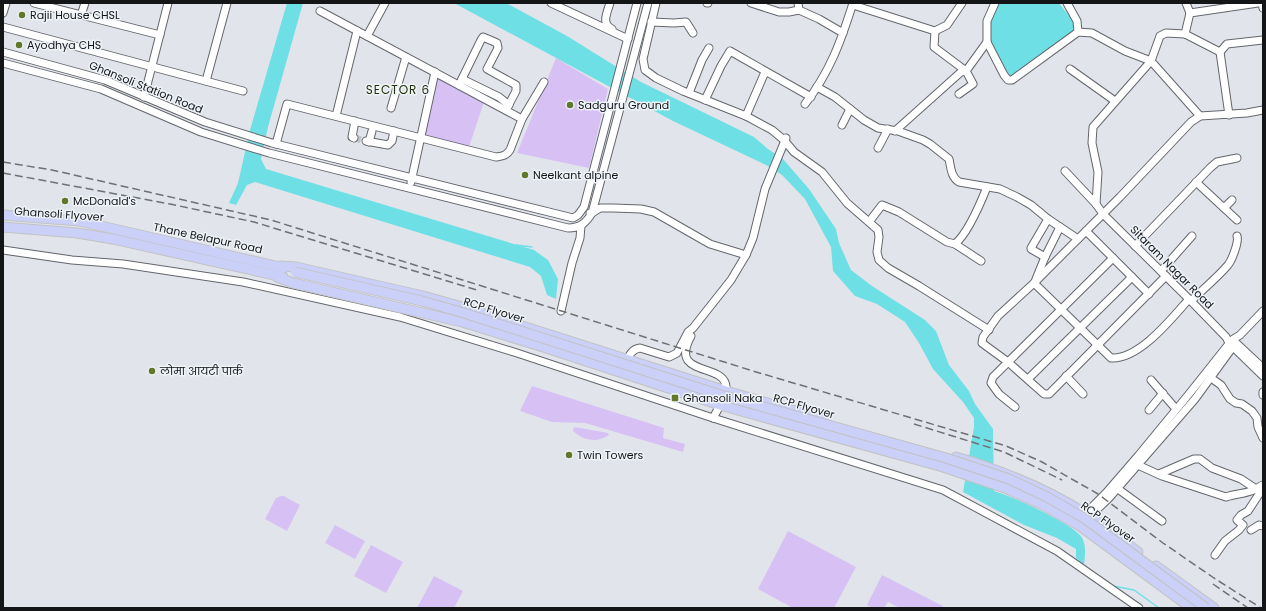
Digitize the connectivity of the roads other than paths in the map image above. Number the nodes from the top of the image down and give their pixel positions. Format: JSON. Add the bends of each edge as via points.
{"nodes":[{"id":1,"x":6,"y":3,"type":"edge"},
{"id":2,"x":34,"y":3,"type":"edge"},
{"id":3,"x":85,"y":3,"type":"edge"},
{"id":4,"x":168,"y":3,"type":"edge"},
{"id":5,"x":226,"y":3,"type":"edge"},
{"id":6,"x":385,"y":3,"type":"edge"},
{"id":7,"x":551,"y":3,"type":"edge"},
{"id":8,"x":605,"y":3,"type":"edge"},
{"id":9,"x":610,"y":3,"type":"edge"},
{"id":10,"x":637,"y":3,"type":"edge"},
{"id":11,"x":648,"y":3,"type":"edge"},
{"id":12,"x":656,"y":3,"type":"edge"},
{"id":13,"x":750,"y":3,"type":"edge"},
{"id":14,"x":962,"y":3,"type":"edge"},
{"id":15,"x":995,"y":3,"type":"edge"},
{"id":16,"x":1067,"y":3,"type":"edge"},
{"id":17,"x":1186,"y":3,"type":"edge"},
{"id":18,"x":1258,"y":3,"type":"edge"},
{"id":19,"x":1262,"y":3,"type":"edge"},
{"id":20,"x":853,"y":4,"type":"edge"},
{"id":21,"x":798,"y":6,"type":"edge"},
{"id":22,"x":1263,"y":8,"type":"edge"},
{"id":23,"x":320,"y":11,"type":"dead end"},
{"id":24,"x":3,"y":13,"type":"edge"},
{"id":25,"x":1190,"y":13,"type":"junction"},
{"id":26,"x":81,"y":15,"type":"junction"},
{"id":27,"x":651,"y":22,"type":"junction"},
{"id":28,"x":600,"y":26,"type":"junction"},
{"id":29,"x":3,"y":27,"type":"edge"},
{"id":30,"x":357,"y":31,"type":"junction"},
{"id":31,"x":616,"y":31,"type":"dead end"},
{"id":32,"x":935,"y":32,"type":"junction"},
{"id":33,"x":1078,"y":32,"type":"junction"},
{"id":34,"x":693,"y":33,"type":"dead end"},
{"id":35,"x":843,"y":33,"type":"junction"},
{"id":36,"x":1185,"y":34,"type":"junction"},
{"id":37,"x":160,"y":36,"type":"junction"},
{"id":38,"x":367,"y":36,"type":"junction"},
{"id":39,"x":628,"y":39,"type":"junction"},
{"id":40,"x":1263,"y":40,"type":"edge"},
{"id":41,"x":987,"y":42,"type":"junction"},
{"id":42,"x":709,"y":48,"type":"dead end"},
{"id":43,"x":625,"y":50,"type":"junction"},
{"id":44,"x":3,"y":52,"type":"edge"},
{"id":45,"x":1220,"y":52,"type":"junction"},
{"id":46,"x":634,"y":53,"type":"junction"},
{"id":47,"x":406,"y":57,"type":"junction"},
{"id":48,"x":1151,"y":61,"type":"junction"},
{"id":49,"x":3,"y":63,"type":"edge"},
{"id":50,"x":152,"y":66,"type":"junction"},
{"id":51,"x":1070,"y":69,"type":"dead end"},
{"id":52,"x":964,"y":71,"type":"junction"},
{"id":53,"x":435,"y":72,"type":"junction"},
{"id":54,"x":766,"y":72,"type":"junction"},
{"id":55,"x":206,"y":81,"type":"junction"},
{"id":56,"x":461,"y":82,"type":"junction"},
{"id":57,"x":544,"y":82,"type":"dead end"},
{"id":58,"x":817,"y":87,"type":"junction"},
{"id":59,"x":243,"y":91,"type":"dead end"},
{"id":60,"x":689,"y":93,"type":"junction"},
{"id":61,"x":959,"y":94,"type":"dead end"},
{"id":62,"x":144,"y":97,"type":"junction"},
{"id":63,"x":811,"y":97,"type":"junction"},
{"id":64,"x":705,"y":100,"type":"junction"},
{"id":65,"x":1115,"y":101,"type":"junction"},
{"id":66,"x":805,"y":104,"type":"dead end"},
{"id":67,"x":391,"y":108,"type":"dead end"},
{"id":68,"x":507,"y":108,"type":"junction"},
{"id":69,"x":850,"y":109,"type":"junction"},
{"id":70,"x":1263,"y":110,"type":"edge"},
{"id":71,"x":1229,"y":115,"type":"junction"},
{"id":72,"x":336,"y":116,"type":"junction"},
{"id":73,"x":746,"y":116,"type":"junction"},
{"id":74,"x":1200,"y":116,"type":"junction"},
{"id":75,"x":522,"y":119,"type":"junction"},
{"id":76,"x":355,"y":121,"type":"junction"},
{"id":77,"x":842,"y":125,"type":"dead end"},
{"id":78,"x":892,"y":130,"type":"junction"},
{"id":79,"x":372,"y":131,"type":"dead end"},
{"id":80,"x":394,"y":131,"type":"junction"},
{"id":81,"x":354,"y":138,"type":"dead end"},
{"id":82,"x":420,"y":138,"type":"junction"},
{"id":83,"x":785,"y":139,"type":"junction"},
{"id":84,"x":274,"y":143,"type":"junction"},
{"id":85,"x":878,"y":148,"type":"dead end"},
{"id":86,"x":1237,"y":158,"type":"dead end"},
{"id":87,"x":1065,"y":171,"type":"dead end"},
{"id":88,"x":411,"y":178,"type":"junction"},
{"id":89,"x":1196,"y":182,"type":"junction"},
{"id":90,"x":987,"y":187,"type":"junction"},
{"id":91,"x":409,"y":188,"type":"junction"},
{"id":92,"x":1232,"y":200,"type":"dead end"},
{"id":93,"x":1096,"y":204,"type":"junction"},
{"id":94,"x":1224,"y":208,"type":"junction"},
{"id":95,"x":582,"y":210,"type":"junction"},
{"id":96,"x":592,"y":213,"type":"junction"},
{"id":97,"x":1103,"y":214,"type":"junction"},
{"id":98,"x":3,"y":215,"type":"edge"},
{"id":99,"x":1048,"y":219,"type":"junction"},
{"id":100,"x":1237,"y":220,"type":"dead end"},
{"id":101,"x":3,"y":222,"type":"edge"},
{"id":102,"x":869,"y":222,"type":"junction"},
{"id":103,"x":581,"y":226,"type":"junction"},
{"id":104,"x":1060,"y":227,"type":"junction"},
{"id":105,"x":3,"y":228,"type":"edge"},
{"id":106,"x":78,"y":231,"type":"junction"},
{"id":107,"x":1086,"y":231,"type":"junction"},
{"id":108,"x":3,"y":233,"type":"edge"},
{"id":109,"x":113,"y":234,"type":"junction"},
{"id":110,"x":1192,"y":236,"type":"dead end"},
{"id":111,"x":1237,"y":236,"type":"dead end"},
{"id":112,"x":1078,"y":239,"type":"junction"},
{"id":113,"x":955,"y":244,"type":"junction"},
{"id":114,"x":1135,"y":246,"type":"junction"},
{"id":115,"x":3,"y":250,"type":"edge"},
{"id":116,"x":746,"y":255,"type":"junction"},
{"id":117,"x":1045,"y":257,"type":"junction"},
{"id":118,"x":1113,"y":258,"type":"junction"},
{"id":119,"x":981,"y":261,"type":"dead end"},
{"id":120,"x":280,"y":266,"type":"junction"},
{"id":121,"x":1164,"y":274,"type":"junction"},
{"id":122,"x":294,"y":275,"type":"junction"},
{"id":123,"x":1132,"y":276,"type":"junction"},
{"id":124,"x":278,"y":277,"type":"junction"},
{"id":125,"x":1034,"y":283,"type":"junction"},
{"id":126,"x":1149,"y":294,"type":"junction"},
{"id":127,"x":1190,"y":300,"type":"junction"},
{"id":128,"x":1061,"y":309,"type":"junction"},
{"id":129,"x":561,"y":311,"type":"dead end"},
{"id":130,"x":1263,"y":311,"type":"edge"},
{"id":131,"x":693,"y":328,"type":"junction"},
{"id":132,"x":1079,"y":328,"type":"junction"},
{"id":133,"x":989,"y":330,"type":"junction"},
{"id":134,"x":1232,"y":342,"type":"junction"},
{"id":135,"x":1097,"y":345,"type":"junction"},
{"id":136,"x":627,"y":360,"type":"junction"},
{"id":137,"x":1008,"y":362,"type":"junction"},
{"id":138,"x":1263,"y":368,"type":"edge"},
{"id":139,"x":623,"y":373,"type":"junction"},
{"id":140,"x":1066,"y":376,"type":"junction"},
{"id":141,"x":1263,"y":376,"type":"edge"},
{"id":142,"x":1211,"y":378,"type":"junction"},
{"id":143,"x":1028,"y":379,"type":"junction"},
{"id":144,"x":1151,"y":380,"type":"dead end"},
{"id":145,"x":726,"y":391,"type":"junction"},
{"id":146,"x":1163,"y":393,"type":"junction"},
{"id":147,"x":1083,"y":394,"type":"dead end"},
{"id":148,"x":1185,"y":404,"type":"junction"},
{"id":149,"x":720,"y":405,"type":"junction"},
{"id":150,"x":1015,"y":407,"type":"dead end"},
{"id":151,"x":1176,"y":409,"type":"junction"},
{"id":152,"x":1149,"y":410,"type":"dead end"},
{"id":153,"x":713,"y":418,"type":"junction"},
{"id":154,"x":1263,"y":438,"type":"edge"},
{"id":155,"x":1136,"y":463,"type":"junction"},
{"id":156,"x":1158,"y":474,"type":"junction"},
{"id":157,"x":1263,"y":485,"type":"edge"},
{"id":158,"x":1116,"y":486,"type":"junction"},
{"id":159,"x":1260,"y":488,"type":"edge"},
{"id":160,"x":1087,"y":515,"type":"junction"},
{"id":161,"x":1162,"y":521,"type":"dead end"},
{"id":162,"x":1078,"y":525,"type":"junction"},
{"id":163,"x":1263,"y":526,"type":"edge"},
{"id":164,"x":1251,"y":530,"type":"dead end"},
{"id":165,"x":1215,"y":555,"type":"dead end"},
{"id":166,"x":1139,"y":608,"type":"edge"},
{"id":167,"x":1191,"y":608,"type":"edge"},
{"id":168,"x":1199,"y":608,"type":"edge"},
{"id":169,"x":1206,"y":608,"type":"edge"},
{"id":170,"x":1214,"y":608,"type":"edge"}],
"edges":[{"from":1,"to":24,"type":"street"},
{"from":2,"to":26,"type":"street"},
{"from":3,"to":26,"type":"street"},
{"from":4,"to":37,"type":"street"},
{"from":5,"to":55,"type":"street"},
{"from":6,"to":38,"type":"street"},
{"from":7,"to":28,"type":"street"},
{"from":8,"to":28,"type":"street"},
{"from":9,"to":31,"type":"street","via":[[605,24]]},
{"from":10,"to":39,"type":"street"},
{"from":11,"to":46,"type":"street"},
{"from":12,"to":27,"type":"street"},
{"from":13,"to":21,"type":"street","via":[[779,12]]},
{"from":14,"to":32,"type":"street","via":[[947,25]]},
{"from":15,"to":41,"type":"street","via":[[987,21]]},
{"from":16,"to":33,"type":"street","via":[[1077,21]]},
{"from":17,"to":25,"type":"street"},
{"from":18,"to":25,"type":"street"},
{"from":19,"to":22,"type":"street"},
{"from":20,"to":32,"type":"street"},
{"from":20,"to":35,"type":"street"},
{"from":21,"to":35,"type":"street"},
{"from":23,"to":30,"type":"street"},
{"from":25,"to":36,"type":"street"},
{"from":26,"to":37,"type":"street"},
{"from":27,"to":34,"type":"street","via":[[686,22]]},
{"from":27,"to":60,"type":"street","via":[[643,59],[645,70]]},
{"from":28,"to":39,"type":"street"},
{"from":29,"to":50,"type":"street"},
{"from":30,"to":38,"type":"street"},
{"from":30,"to":72,"type":"street"},
{"from":32,"to":52,"type":"street","via":[[934,47]]},
{"from":33,"to":41,"type":"street","via":[[1012,80],[1008,80],[1004,75]]},
{"from":33,"to":48,"type":"street","via":[[1092,33],[1125,51]]},
{"from":35,"to":58,"type":"street","via":[[835,56]]},
{"from":36,"to":45,"type":"street"},
{"from":36,"to":48,"type":"street","via":[[1166,33],[1160,36]]},
{"from":37,"to":50,"type":"street"},
{"from":38,"to":47,"type":"street"},
{"from":39,"to":43,"type":"street"},
{"from":40,"to":45,"type":"street","via":[[1227,44]]},
{"from":41,"to":52,"type":"street"},
{"from":42,"to":60,"type":"street"},
{"from":43,"to":46,"type":"street"},
{"from":43,"to":95,"type":"street"},
{"from":44,"to":62,"type":"street","name":"Ghansoli Station Road","via":[[105,80]]},
{"from":45,"to":71,"type":"street"},
{"from":46,"to":96,"type":"street"},
{"from":47,"to":53,"type":"street"},
{"from":47,"to":67,"type":"street"},
{"from":48,"to":65,"type":"street"},
{"from":48,"to":74,"type":"street"},
{"from":49,"to":91,"type":"street","name":"Ghansoli Station Road","via":[[101,89],[231,142]]},
{"from":50,"to":55,"type":"street"},
{"from":50,"to":62,"type":"street"},
{"from":51,"to":65,"type":"street"},
{"from":52,"to":61,"type":"street","via":[[973,84]]},
{"from":52,"to":78,"type":"street"},
{"from":53,"to":56,"type":"street"},
{"from":53,"to":82,"type":"street"},
{"from":54,"to":63,"type":"street"},
{"from":54,"to":64,"type":"street","via":[[730,51]]},
{"from":54,"to":73,"type":"street"},
{"from":55,"to":59,"type":"street"},
{"from":56,"to":68,"type":"street"},
{"from":56,"to":68,"type":"street","via":[[480,40],[483,37],[497,43],[498,48],[487,69],[516,85],[516,91]]},
{"from":57,"to":75,"type":"street"},
{"from":58,"to":63,"type":"street"},
{"from":58,"to":69,"type":"street"},
{"from":60,"to":64,"type":"street"},
{"from":62,"to":84,"type":"street","name":"Ghansoli Station Road","via":[[198,120]]},
{"from":63,"to":66,"type":"street"},
{"from":64,"to":73,"type":"street"},
{"from":65,"to":93,"type":"street","via":[[1093,127],[1092,143],[1098,172]]},
{"from":68,"to":75,"type":"street"},
{"from":69,"to":77,"type":"street"},
{"from":69,"to":78,"type":"street","via":[[878,128]]},
{"from":70,"to":71,"type":"street"},
{"from":71,"to":74,"type":"street"},
{"from":72,"to":76,"type":"street"},
{"from":72,"to":84,"type":"street","via":[[287,104]]},
{"from":73,"to":83,"type":"street"},
{"from":74,"to":97,"type":"street","via":[[1175,138]]},
{"from":75,"to":82,"type":"street","via":[[510,150],[503,156],[496,157]]},
{"from":76,"to":80,"type":"street"},
{"from":76,"to":81,"type":"street","via":[[352,137]]},
{"from":78,"to":85,"type":"street"},
{"from":78,"to":90,"type":"street","via":[[923,140],[949,159],[955,180]]},
{"from":79,"to":80,"type":"street","via":[[368,141],[388,145],[392,141]]},
{"from":80,"to":82,"type":"street"},
{"from":82,"to":88,"type":"street"},
{"from":83,"to":102,"type":"street","via":[[794,152],[822,172],[847,203]]},
{"from":83,"to":116,"type":"street","via":[[770,173]]},
{"from":84,"to":88,"type":"street","name":"Ghansoli Station Road"},
{"from":86,"to":89,"type":"street","via":[[1217,162]]},
{"from":87,"to":93,"type":"street","name":"Sitaram Nagar Road"},
{"from":88,"to":91,"type":"street"},
{"from":88,"to":95,"type":"street","name":"Ghansoli Station Road","via":[[570,218],[576,217]]},
{"from":89,"to":94,"type":"street"},
{"from":89,"to":114,"type":"street"},
{"from":90,"to":99,"type":"street","via":[[1000,189],[1017,197]]},
{"from":90,"to":113,"type":"street","via":[[981,204]]},
{"from":91,"to":103,"type":"street","name":"Ghansoli Station Road","via":[[568,228]]},
{"from":92,"to":94,"type":"street"},
{"from":93,"to":97,"type":"street","name":"Sitaram Nagar Road"},
{"from":94,"to":100,"type":"street"},
{"from":95,"to":96,"type":"street"},
{"from":96,"to":103,"type":"street"},
{"from":96,"to":116,"type":"street","via":[[600,208],[648,210],[710,244]]},
{"from":97,"to":107,"type":"street"},
{"from":97,"to":114,"type":"street","name":"Sitaram Nagar Road"},
{"from":98,"to":109,"type":"main road","via":[[79,221]]},
{"from":99,"to":104,"type":"street"},
{"from":99,"to":117,"type":"street","via":[[1031,248]]},
{"from":101,"to":106,"type":"main road","name":"Ghansoli Flyover"},
{"from":102,"to":113,"type":"street","via":[[882,205],[899,212],[947,242]]},
{"from":102,"to":133,"type":"street","via":[[880,233],[876,252],[879,260]]},
{"from":103,"to":129,"type":"street"},
{"from":104,"to":112,"type":"street"},
{"from":104,"to":117,"type":"street"},
{"from":105,"to":106,"type":"main road","name":"Ghansoli Flyover"},
{"from":106,"to":109,"type":"main road","name":"Ghansoli Flyover"},
{"from":107,"to":112,"type":"street"},
{"from":107,"to":118,"type":"street"},
{"from":108,"to":109,"type":"main road","via":[[77,239]]},
{"from":109,"to":120,"type":"main road","name":"Thane Belapur Road"},
{"from":109,"to":124,"type":"main road","name":"Thane Belapur Road"},
{"from":110,"to":121,"type":"street"},
{"from":111,"to":127,"type":"street","via":[[1236,247],[1229,264]]},
{"from":112,"to":125,"type":"street"},
{"from":113,"to":119,"type":"street"},
{"from":114,"to":121,"type":"street","name":"Sitaram Nagar Road"},
{"from":115,"to":153,"type":"street","via":[[243,282],[400,316]]},
{"from":116,"to":131,"type":"street","via":[[731,280]]},
{"from":117,"to":125,"type":"street"},
{"from":118,"to":123,"type":"street"},
{"from":118,"to":128,"type":"street"},
{"from":120,"to":122,"type":"main road","name":"Thane Belapur Road"},
{"from":120,"to":136,"type":"main road","via":[[296,267],[423,296]]},
{"from":121,"to":126,"type":"street"},
{"from":121,"to":127,"type":"street","name":"Sitaram Nagar Road"},
{"from":122,"to":124,"type":"main road","name":"Thane Belapur Road"},
{"from":122,"to":168,"type":"main road","name":"RCP Flyover","via":[[463,318],[720,400],[994,479],[1045,501],[1080,521]]},
{"from":122,"to":169,"type":"main road","name":"RCP Flyover","bridge":true,"via":[[422,301],[722,395],[989,472],[1035,491],[1084,518]]},
{"from":123,"to":126,"type":"street"},
{"from":123,"to":132,"type":"street"},
{"from":124,"to":139,"type":"main road","via":[[293,283],[462,322]]},
{"from":125,"to":128,"type":"street"},
{"from":125,"to":133,"type":"street","via":[[998,316]]},
{"from":126,"to":135,"type":"street"},
{"from":127,"to":134,"type":"street","name":"Sitaram Nagar Road"},
{"from":127,"to":135,"type":"street","via":[[1145,344],[1131,354],[1111,358]]},
{"from":128,"to":132,"type":"street"},
{"from":128,"to":137,"type":"street"},
{"from":130,"to":134,"type":"street"},
{"from":131,"to":136,"type":"street","via":[[688,332],[675,356],[669,357],[636,348]]},
{"from":131,"to":145,"type":"street","via":[[687,343],[687,360],[690,364],[722,378]]},
{"from":132,"to":135,"type":"street"},
{"from":132,"to":143,"type":"street"},
{"from":133,"to":137,"type":"street","via":[[982,343]]},
{"from":134,"to":138,"type":"street"},
{"from":134,"to":141,"type":"street"},
{"from":134,"to":142,"type":"street"},
{"from":134,"to":148,"type":"street"},
{"from":135,"to":140,"type":"street"},
{"from":136,"to":139,"type":"street"},
{"from":136,"to":145,"type":"main road"},
{"from":137,"to":143,"type":"street"},
{"from":137,"to":150,"type":"street","via":[[993,377],[991,383],[999,394]]},
{"from":139,"to":149,"type":"main road"},
{"from":140,"to":143,"type":"street","via":[[1049,394],[1044,394]]},
{"from":140,"to":147,"type":"street"},
{"from":142,"to":148,"type":"street"},
{"from":142,"to":154,"type":"street","via":[[1221,385],[1230,399],[1252,411]]},
{"from":144,"to":146,"type":"street"},
{"from":145,"to":149,"type":"street"},
{"from":145,"to":160,"type":"main road","via":[[991,468],[1031,484]]},
{"from":146,"to":151,"type":"street"},
{"from":146,"to":152,"type":"street"},
{"from":148,"to":151,"type":"street"},
{"from":148,"to":155,"type":"street"},
{"from":149,"to":153,"type":"street"},
{"from":149,"to":162,"type":"main road","via":[[977,478],[1037,502]]},
{"from":151,"to":155,"type":"street"},
{"from":153,"to":166,"type":"street","via":[[943,490],[1057,551]]},
{"from":155,"to":156,"type":"street"},
{"from":155,"to":158,"type":"street"},
{"from":156,"to":159,"type":"street","via":[[1226,497]]},
{"from":156,"to":159,"type":"street","via":[[1194,459],[1200,459],[1212,468]]},
{"from":157,"to":159,"type":"street"},
{"from":158,"to":160,"type":"street"},
{"from":158,"to":161,"type":"street"},
{"from":159,"to":165,"type":"street","via":[[1248,511],[1237,520],[1243,525],[1225,541]]},
{"from":160,"to":162,"type":"street"},
{"from":160,"to":170,"type":"main road"},
{"from":162,"to":167,"type":"main road"},
{"from":163,"to":164,"type":"street","via":[[1259,525]]}]}
